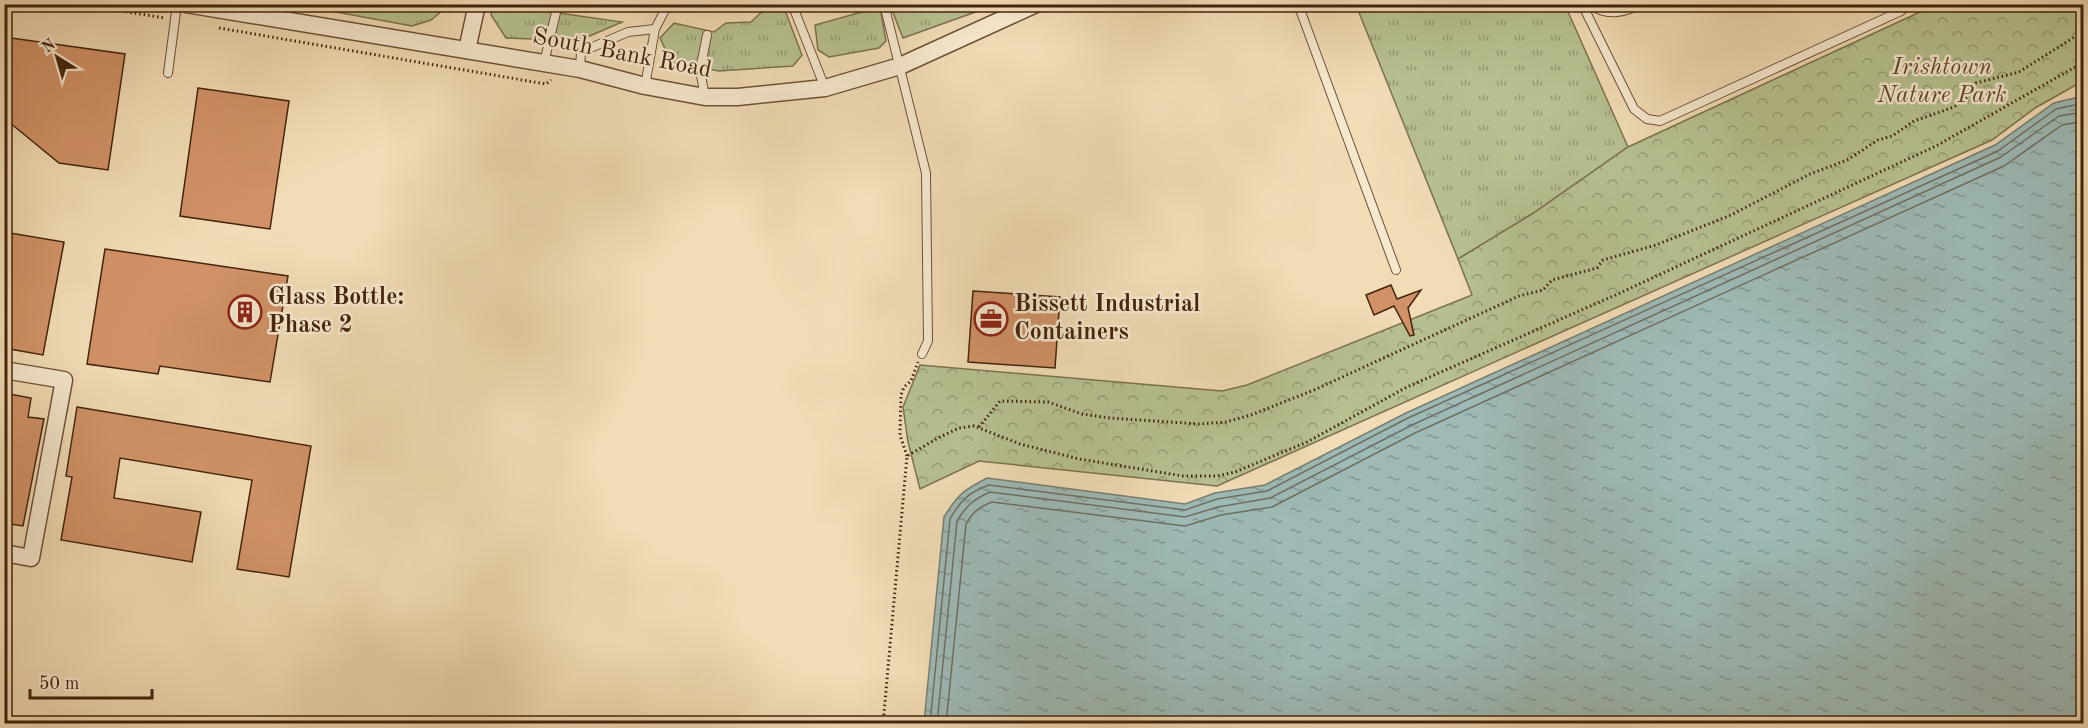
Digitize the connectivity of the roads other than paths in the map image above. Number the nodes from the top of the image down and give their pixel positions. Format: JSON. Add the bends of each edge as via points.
{"nodes":[{"id":1,"x":177,"y":4,"type":"edge"},
{"id":2,"x":186,"y":4,"type":"edge"},
{"id":3,"x":477,"y":4,"type":"edge"},
{"id":4,"x":558,"y":4,"type":"edge"},
{"id":5,"x":690,"y":4,"type":"edge"},
{"id":6,"x":792,"y":4,"type":"edge"},
{"id":7,"x":884,"y":4,"type":"edge"},
{"id":8,"x":1036,"y":4,"type":"edge"},
{"id":9,"x":1298,"y":4,"type":"edge"},
{"id":10,"x":1582,"y":4,"type":"edge"},
{"id":11,"x":1588,"y":4,"type":"edge"},
{"id":12,"x":1642,"y":4,"type":"edge"},
{"id":13,"x":1906,"y":4,"type":"edge"},
{"id":14,"x":665,"y":6,"type":"edge"},
{"id":15,"x":655,"y":29,"type":"junction"},
{"id":16,"x":707,"y":35,"type":"dead end"},
{"id":17,"x":468,"y":50,"type":"junction"},
{"id":18,"x":544,"y":63,"type":"junction"},
{"id":19,"x":900,"y":66,"type":"junction"},
{"id":20,"x":573,"y":68,"type":"junction"},
{"id":21,"x":168,"y":74,"type":"dead end"},
{"id":22,"x":645,"y":86,"type":"junction"},
{"id":23,"x":825,"y":88,"type":"junction"},
{"id":24,"x":705,"y":97,"type":"junction"},
{"id":25,"x":1396,"y":270,"type":"dead end"},
{"id":26,"x":922,"y":354,"type":"road end"},
{"id":27,"x":4,"y":370,"type":"edge"},
{"id":28,"x":4,"y":553,"type":"edge"}],
"edges":[{"from":1,"to":21,"type":"lane"},
{"from":2,"to":17,"type":"street","name":"South Bank Road"},
{"from":3,"to":17,"type":"street"},
{"from":4,"to":18,"type":"lane"},
{"from":5,"to":14,"type":"lane"},
{"from":6,"to":23,"type":"lane"},
{"from":7,"to":19,"type":"lane"},
{"from":8,"to":19,"type":"street","name":"South Bank Road"},
{"from":9,"to":25,"type":"lane"},
{"from":10,"to":13,"type":"lane","via":[[1634,109],[1647,119],[1660,121],[1901,11]]},
{"from":11,"to":12,"type":"lane","via":[[1599,12],[1618,14]]},
{"from":14,"to":15,"type":"lane"},
{"from":15,"to":20,"type":"lane","via":[[628,32],[581,52]]},
{"from":15,"to":22,"type":"lane"},
{"from":16,"to":24,"type":"lane","via":[[700,70]]},
{"from":17,"to":18,"type":"street","name":"South Bank Road"},
{"from":18,"to":20,"type":"street","name":"South Bank Road"},
{"from":19,"to":23,"type":"street","name":"South Bank Road"},
{"from":19,"to":26,"type":"lane","via":[[926,173],[928,341]]},
{"from":20,"to":22,"type":"street","name":"South Bank Road"},
{"from":22,"to":24,"type":"street","name":"South Bank Road"},
{"from":23,"to":24,"type":"street","name":"South Bank Road"},
{"from":27,"to":28,"type":"street","via":[[64,380],[31,558]]}]}
